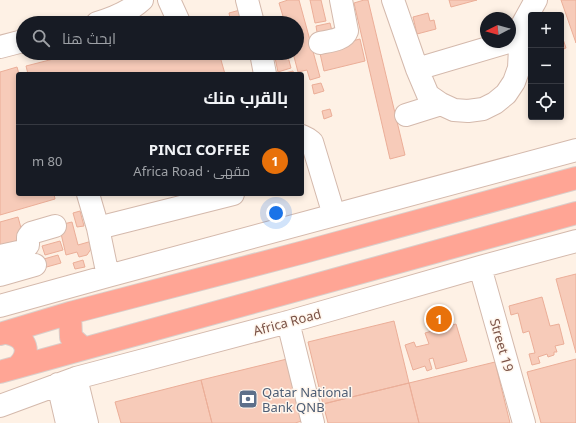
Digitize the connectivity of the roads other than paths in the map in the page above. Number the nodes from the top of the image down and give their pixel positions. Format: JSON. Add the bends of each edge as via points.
{"nodes":[{"id":1,"x":142,"y":0,"type":"edge"},
{"id":2,"x":169,"y":0,"type":"edge"},
{"id":3,"x":247,"y":0,"type":"edge"},
{"id":4,"x":341,"y":0,"type":"edge"},
{"id":5,"x":393,"y":0,"type":"edge"},
{"id":6,"x":536,"y":0,"type":"edge"},
{"id":7,"x":118,"y":16,"type":"edge"},
{"id":8,"x":176,"y":16,"type":"edge"},
{"id":9,"x":251,"y":16,"type":"edge"},
{"id":10,"x":516,"y":35,"type":"edge"},
{"id":11,"x":16,"y":43,"type":"edge"},
{"id":12,"x":320,"y":43,"type":"dead end"},
{"id":13,"x":0,"y":47,"type":"edge"},
{"id":14,"x":487,"y":48,"type":"edge"},
{"id":15,"x":515,"y":48,"type":"edge"},
{"id":16,"x":263,"y":60,"type":"edge"},
{"id":17,"x":417,"y":69,"type":"junction"},
{"id":18,"x":266,"y":72,"type":"edge"},
{"id":19,"x":441,"y":104,"type":"junction"},
{"id":20,"x":406,"y":115,"type":"dead end"},
{"id":21,"x":304,"y":137,"type":"edge"},
{"id":22,"x":576,"y":150,"type":"edge"},
{"id":23,"x":576,"y":178,"type":"edge"},
{"id":24,"x":89,"y":196,"type":"edge"},
{"id":25,"x":225,"y":196,"type":"edge"},
{"id":26,"x":576,"y":214,"type":"edge"},
{"id":27,"x":334,"y":215,"type":"junction"},
{"id":28,"x":55,"y":226,"type":"dead end"},
{"id":29,"x":98,"y":228,"type":"junction"},
{"id":30,"x":576,"y":241,"type":"edge"},
{"id":31,"x":0,"y":256,"type":"edge"},
{"id":32,"x":35,"y":265,"type":"dead end"},
{"id":33,"x":480,"y":267,"type":"junction"},
{"id":34,"x":0,"y":275,"type":"edge"},
{"id":35,"x":108,"y":276,"type":"junction"},
{"id":36,"x":0,"y":306,"type":"edge"},
{"id":37,"x":70,"y":313,"type":"junction"},
{"id":38,"x":288,"y":322,"type":"junction"},
{"id":39,"x":4,"y":334,"type":"edge"},
{"id":40,"x":83,"y":348,"type":"junction"},
{"id":41,"x":8,"y":369,"type":"edge"},
{"id":42,"x":67,"y":381,"type":"junction"},
{"id":43,"x":0,"y":406,"type":"edge"},
{"id":44,"x":67,"y":423,"type":"edge"},
{"id":45,"x":87,"y":423,"type":"edge"},
{"id":46,"x":313,"y":423,"type":"edge"},
{"id":47,"x":524,"y":423,"type":"edge"}],
"edges":[{"from":1,"to":7,"type":"street"},
{"from":2,"to":8,"type":"street"},
{"from":3,"to":9,"type":"street"},
{"from":4,"to":12,"type":"street","via":[[346,34],[341,38]]},
{"from":5,"to":17,"type":"street"},
{"from":6,"to":10,"type":"street"},
{"from":11,"to":13,"type":"street"},
{"from":14,"to":17,"type":"street"},
{"from":15,"to":19,"type":"street","via":[[519,68],[514,82],[496,103],[483,109],[468,111],[454,110]]},
{"from":16,"to":18,"type":"street"},
{"from":17,"to":19,"type":"street","via":[[428,95]]},
{"from":19,"to":20,"type":"street"},
{"from":21,"to":27,"type":"street","via":[[312,142]]},
{"from":22,"to":27,"type":"street"},
{"from":23,"to":37,"type":"highway"},
{"from":24,"to":29,"type":"street"},
{"from":25,"to":29,"type":"street"},
{"from":26,"to":40,"type":"highway"},
{"from":27,"to":35,"type":"street"},
{"from":28,"to":31,"type":"street","via":[[31,233],[25,249]]},
{"from":29,"to":35,"type":"street"},
{"from":30,"to":33,"type":"street","name":"Africa Road"},
{"from":32,"to":34,"type":"street"},
{"from":33,"to":38,"type":"street","name":"Africa Road"},
{"from":33,"to":47,"type":"street","name":"Street 19"},
{"from":35,"to":36,"type":"street"},
{"from":37,"to":39,"type":"highway"},
{"from":37,"to":40,"type":"highway","via":[[71,337]]},
{"from":38,"to":42,"type":"street","name":"Africa Road"},
{"from":38,"to":46,"type":"street"},
{"from":39,"to":41,"type":"highway","via":[[15,334],[26,346],[23,362]]},
{"from":40,"to":41,"type":"highway"},
{"from":42,"to":43,"type":"street","name":"Africa Road"},
{"from":42,"to":44,"type":"street"},
{"from":42,"to":45,"type":"street"}]}
